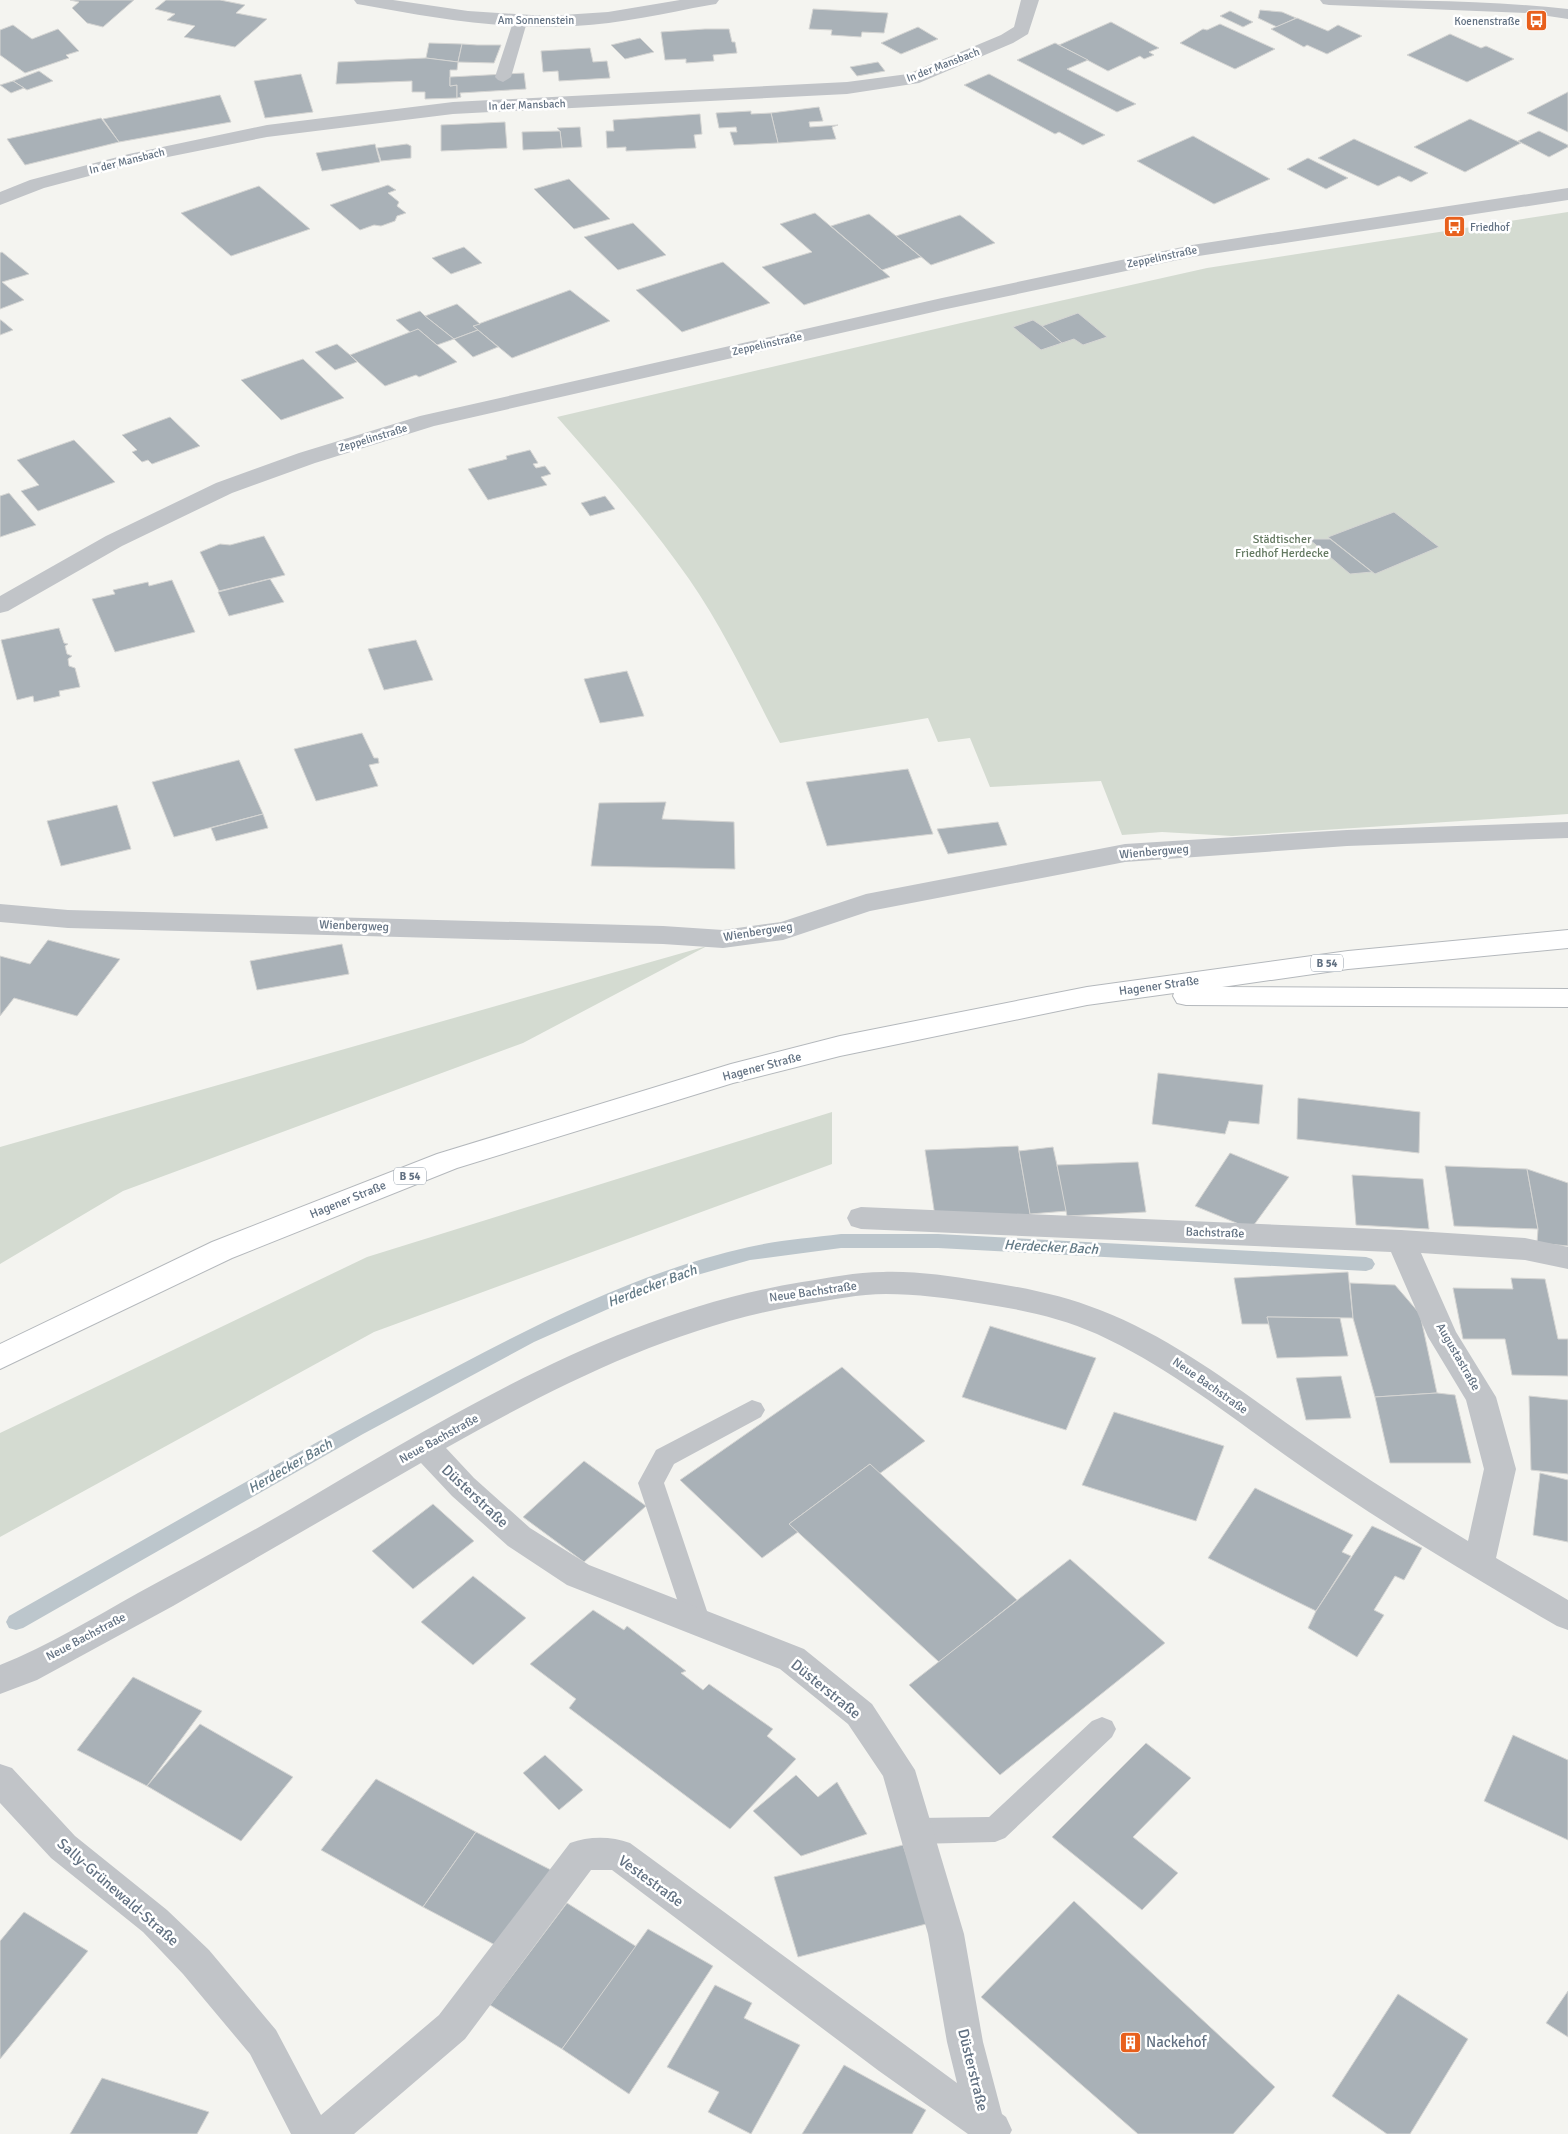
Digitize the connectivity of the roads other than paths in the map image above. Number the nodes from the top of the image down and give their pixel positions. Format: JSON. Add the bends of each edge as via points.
{"nodes":[{"id":1,"x":363,"y":0,"type":"edge"},
{"id":2,"x":710,"y":0,"type":"edge"},
{"id":3,"x":1030,"y":0,"type":"edge"},
{"id":4,"x":1329,"y":0,"type":"edge"},
{"id":5,"x":1529,"y":4,"type":"edge"},
{"id":6,"x":1568,"y":14,"type":"edge"},
{"id":7,"x":520,"y":22,"type":"junction"},
{"id":8,"x":503,"y":76,"type":"dead end"},
{"id":9,"x":1568,"y":194,"type":"edge"},
{"id":10,"x":0,"y":199,"type":"edge"},
{"id":11,"x":0,"y":606,"type":"edge"},
{"id":12,"x":1568,"y":830,"type":"edge"},
{"id":13,"x":0,"y":913,"type":"edge"},
{"id":14,"x":1568,"y":939,"type":"edge"},
{"id":15,"x":1088,"y":996,"type":"junction"},
{"id":16,"x":1568,"y":998,"type":"edge"},
{"id":17,"x":861,"y":1218,"type":"dead end"},
{"id":18,"x":1401,"y":1241,"type":"junction"},
{"id":19,"x":1568,"y":1258,"type":"edge"},
{"id":20,"x":0,"y":1357,"type":"edge"},
{"id":21,"x":752,"y":1410,"type":"dead end"},
{"id":22,"x":424,"y":1446,"type":"junction"},
{"id":23,"x":1478,"y":1565,"type":"junction"},
{"id":24,"x":1568,"y":1616,"type":"edge"},
{"id":25,"x":697,"y":1620,"type":"junction"},
{"id":26,"x":0,"y":1680,"type":"edge"},
{"id":27,"x":1102,"y":1729,"type":"dead end"},
{"id":28,"x":0,"y":1778,"type":"edge"},
{"id":29,"x":917,"y":1831,"type":"junction"},
{"id":30,"x":992,"y":2129,"type":"edge"},
{"id":31,"x":311,"y":2134,"type":"edge"},
{"id":32,"x":326,"y":2134,"type":"edge"}],
"edges":[{"from":1,"to":7,"type":"street","name":"Am Sonnenstein","via":[[442,15]]},
{"from":2,"to":7,"type":"street","name":"Am Sonnenstein","via":[[577,21]]},
{"from":3,"to":10,"type":"street","name":"In der Mansbach","via":[[1022,30],[912,79],[838,88],[453,108],[267,131],[136,158],[38,184]]},
{"from":4,"to":5,"type":"street"},
{"from":5,"to":6,"type":"street"},
{"from":7,"to":8,"type":"lane"},
{"from":9,"to":11,"type":"street","name":"Zeppelinstraße","via":[[1192,251],[942,304],[428,421],[224,488],[114,541]]},
{"from":12,"to":13,"type":"street","name":"Wienbergweg","via":[[1347,838],[1125,853],[866,904],[783,931],[723,939],[68,919]]},
{"from":14,"to":15,"type":"main road","name":"Hagener Straße","number":"B 54","via":[[1348,960]]},
{"from":15,"to":16,"type":"main road","number":"B 54"},
{"from":15,"to":20,"type":"main road","name":"Hagener Straße","number":"B 54","via":[[840,1046],[731,1074],[448,1161],[222,1250]]},
{"from":17,"to":18,"type":"street","name":"Bachstraße"},
{"from":18,"to":19,"type":"street","name":"Bachstraße","via":[[1526,1249]]},
{"from":18,"to":23,"type":"street","name":"Augustastraße","via":[[1443,1336],[1481,1397],[1500,1469]]},
{"from":21,"to":25,"type":"lane","via":[[665,1457],[651,1483]]},
{"from":22,"to":23,"type":"street","name":"Neue Bachstraße","via":[[559,1373],[678,1324],[772,1296],[883,1283],[946,1286],[1030,1299],[1072,1310],[1165,1354],[1316,1460]]},
{"from":22,"to":25,"type":"street","name":"Düsterstraße","via":[[463,1487],[519,1537],[571,1570]]},
{"from":22,"to":26,"type":"street","name":"Neue Bachstraße","via":[[236,1556],[25,1670]]},
{"from":23,"to":24,"type":"street","name":"Neue Bachstraße"},
{"from":25,"to":29,"type":"street","name":"Düsterstraße","via":[[792,1659],[860,1714],[898,1770]]},
{"from":27,"to":29,"type":"lane","via":[[995,1829]]},
{"from":28,"to":31,"type":"street","name":"Sally-Grünewald-Straße","via":[[63,1847],[155,1921],[196,1962],[263,2042]]},
{"from":29,"to":30,"type":"street","name":"Düsterstraße","via":[[946,1934],[965,2042]]},
{"from":30,"to":32,"type":"street","name":"Vestestraße","via":[[892,2059],[618,1854],[582,1854],[452,2027]]}]}
